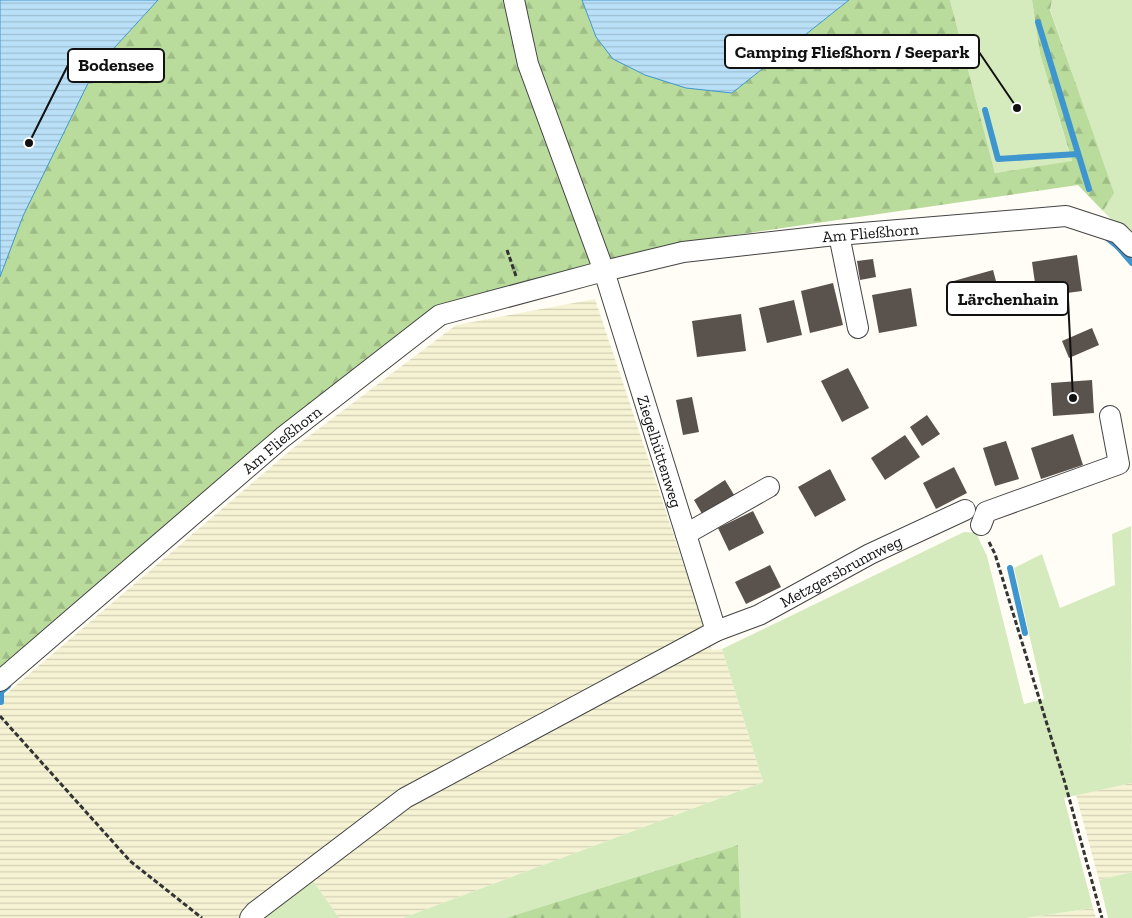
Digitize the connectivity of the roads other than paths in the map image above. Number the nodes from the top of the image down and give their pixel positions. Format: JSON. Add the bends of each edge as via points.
{"nodes":[{"id":1,"x":514,"y":0,"type":"edge"},
{"id":2,"x":839,"y":235,"type":"junction"},
{"id":3,"x":1132,"y":247,"type":"edge"},
{"id":4,"x":604,"y":271,"type":"junction"},
{"id":5,"x":858,"y":328,"type":"dead end"},
{"id":6,"x":1110,"y":416,"type":"dead end"},
{"id":7,"x":769,"y":487,"type":"dead end"},
{"id":8,"x":965,"y":510,"type":"dead end"},
{"id":9,"x":981,"y":525,"type":"road end"},
{"id":10,"x":686,"y":534,"type":"junction"},
{"id":11,"x":716,"y":631,"type":"junction"},
{"id":12,"x":0,"y":681,"type":"edge"},
{"id":13,"x":250,"y":918,"type":"edge"}],
"edges":[{"from":1,"to":4,"type":"street","via":[[528,64]]},
{"from":2,"to":3,"type":"street","name":"Am Fließhorn","via":[[1066,216],[1118,233]]},
{"from":2,"to":4,"type":"street","name":"Am Fließhorn","via":[[683,252]]},
{"from":2,"to":5,"type":"street"},
{"from":4,"to":10,"type":"street","name":"Ziegelhüttenweg"},
{"from":4,"to":12,"type":"street","name":"Am Fließhorn","via":[[440,315],[283,438]]},
{"from":6,"to":9,"type":"street","via":[[1119,464],[986,512]]},
{"from":7,"to":10,"type":"street"},
{"from":8,"to":11,"type":"street","name":"Metzgersbrunnweg","via":[[870,554],[759,615]]},
{"from":10,"to":11,"type":"street","name":"Ziegelhüttenweg"},
{"from":11,"to":13,"type":"street","name":"Metzgersbrunnweg","via":[[405,798]]}]}
